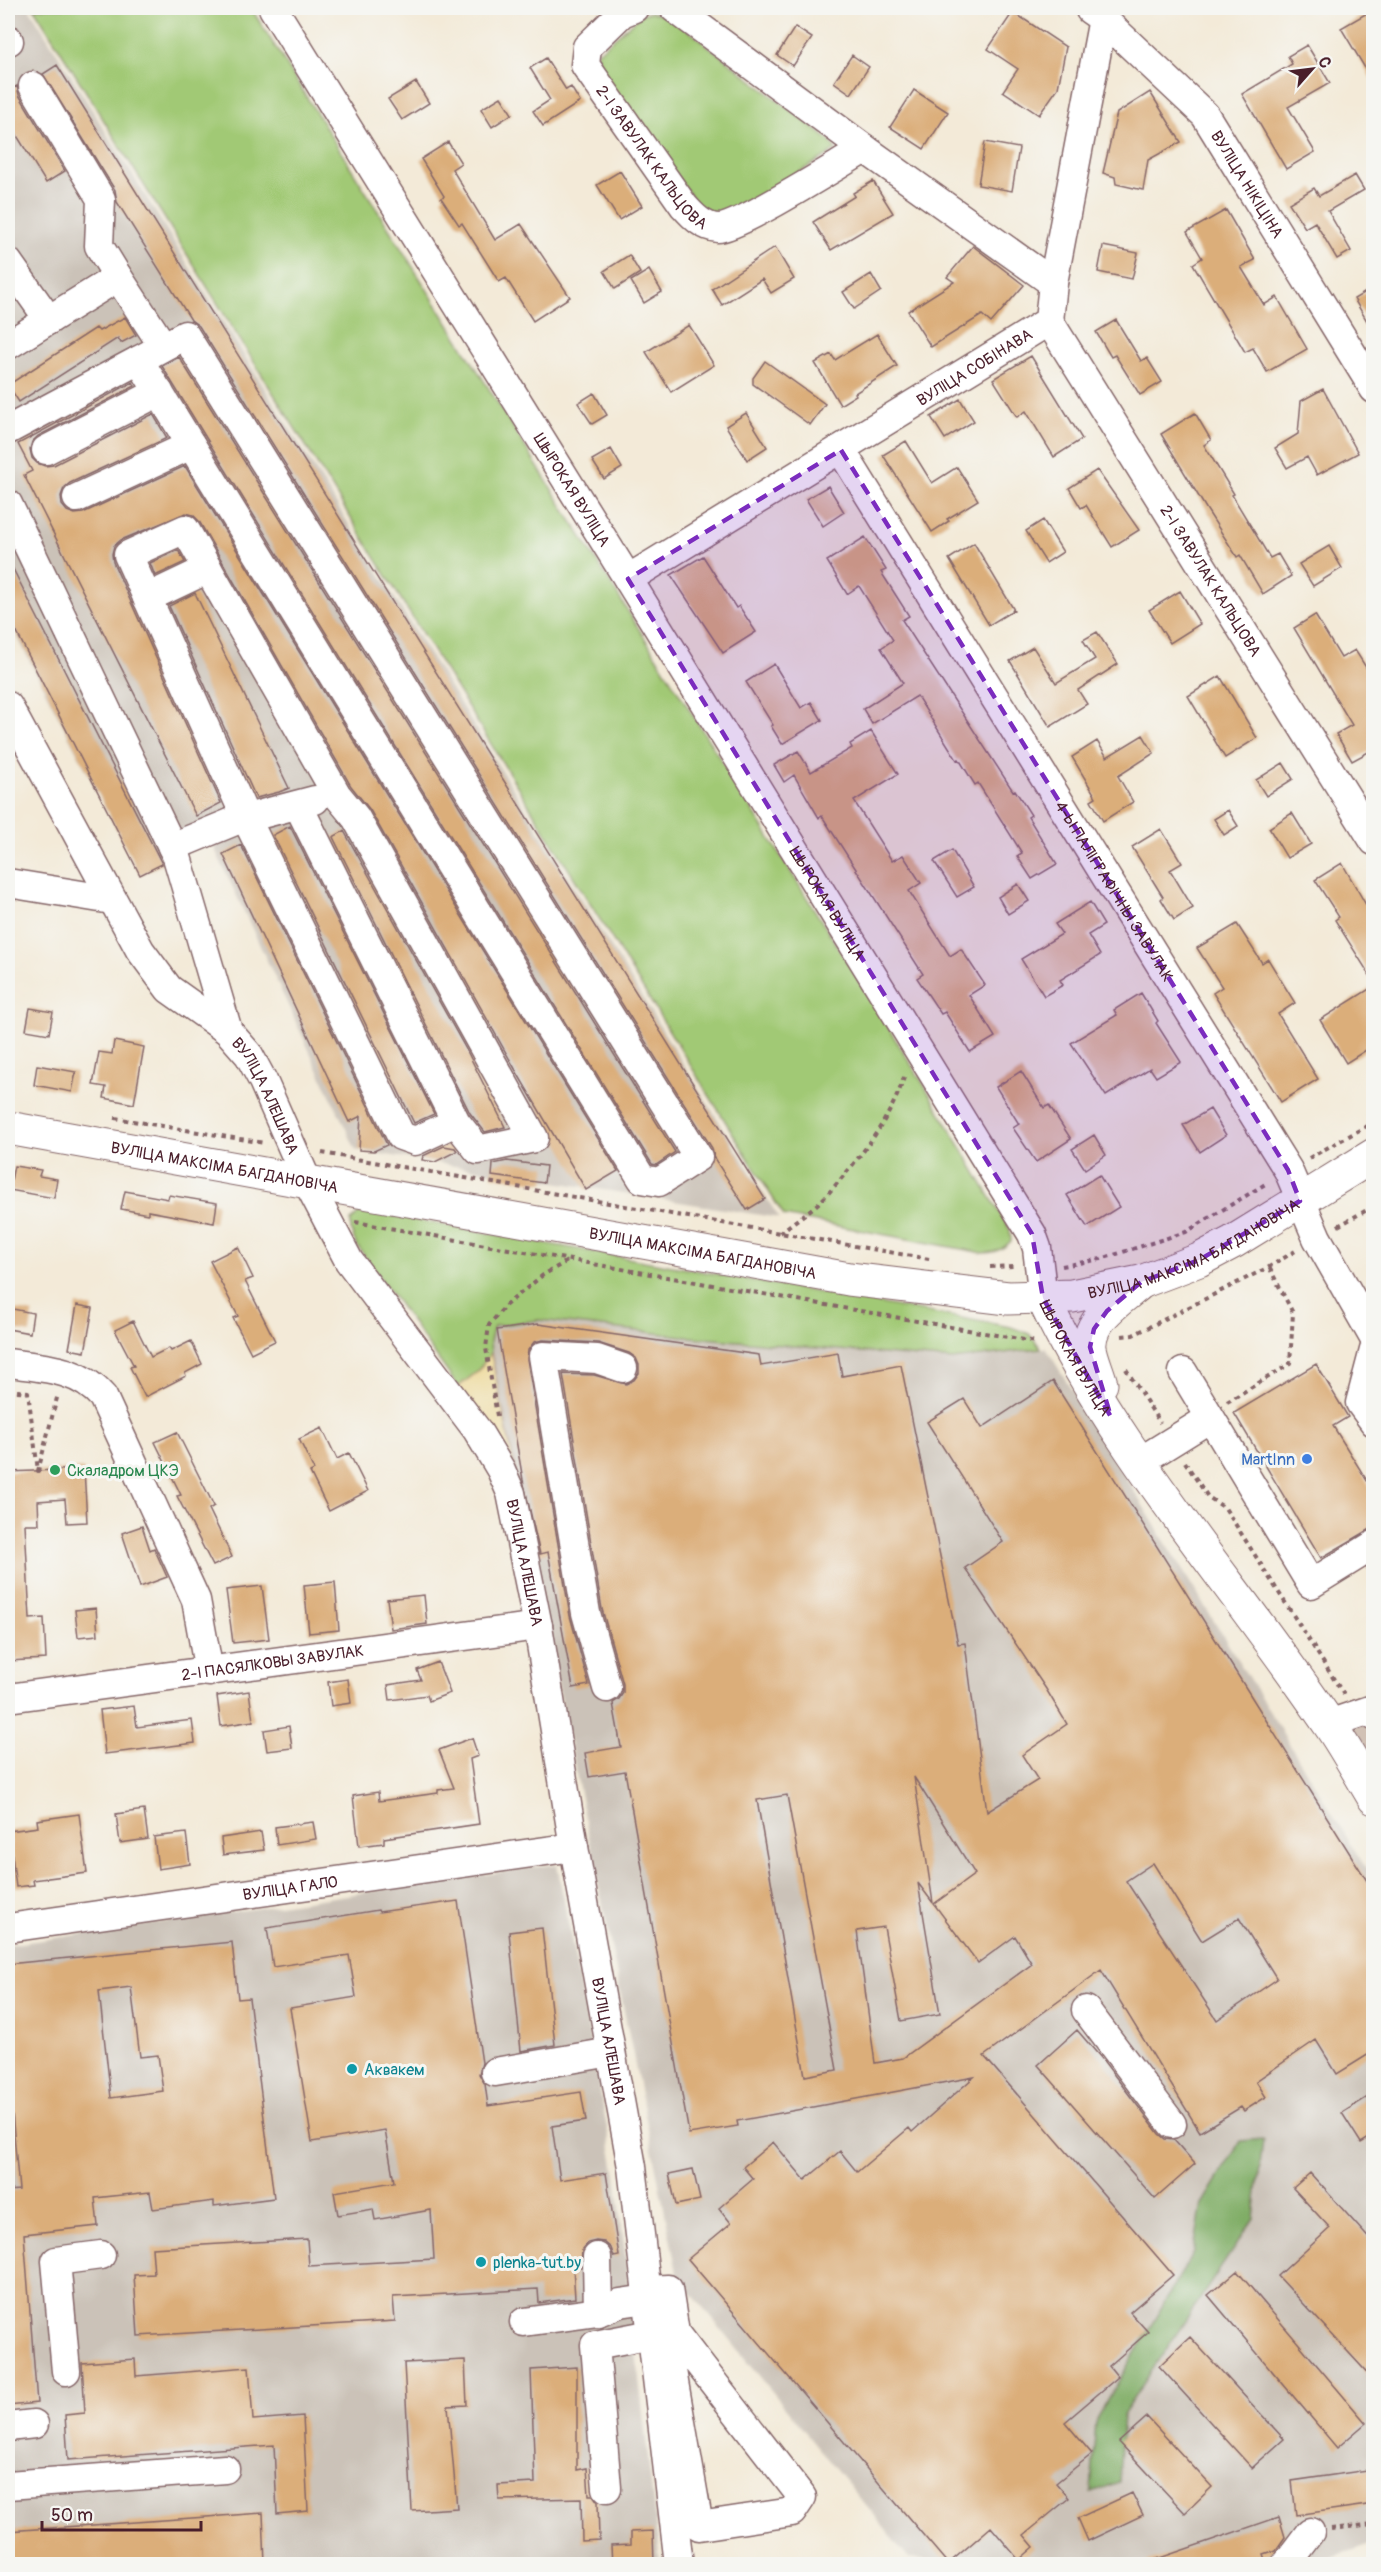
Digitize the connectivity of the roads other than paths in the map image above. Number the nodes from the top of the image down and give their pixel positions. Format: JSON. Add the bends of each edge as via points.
{"nodes":[{"id":1,"x":273,"y":8,"type":"edge"},
{"id":2,"x":634,"y":8,"type":"edge"},
{"id":3,"x":674,"y":8,"type":"edge"},
{"id":4,"x":1098,"y":11,"type":"edge"},
{"id":5,"x":33,"y":86,"type":"dead end"},
{"id":6,"x":865,"y":149,"type":"junction"},
{"id":7,"x":8,"y":262,"type":"edge"},
{"id":8,"x":118,"y":278,"type":"junction"},
{"id":9,"x":1053,"y":283,"type":"junction"},
{"id":10,"x":49,"y":320,"type":"junction"},
{"id":11,"x":1049,"y":321,"type":"junction"},
{"id":12,"x":8,"y":345,"type":"edge"},
{"id":13,"x":151,"y":353,"type":"junction"},
{"id":14,"x":1374,"y":389,"type":"edge"},
{"id":15,"x":159,"y":392,"type":"junction"},
{"id":16,"x":8,"y":430,"type":"edge"},
{"id":17,"x":191,"y":445,"type":"junction"},
{"id":18,"x":45,"y":450,"type":"dead end"},
{"id":19,"x":841,"y":450,"type":"junction"},
{"id":20,"x":77,"y":498,"type":"dead end"},
{"id":21,"x":8,"y":504,"type":"edge"},
{"id":22,"x":208,"y":569,"type":"junction"},
{"id":23,"x":628,"y":579,"type":"junction"},
{"id":24,"x":147,"y":598,"type":"junction"},
{"id":25,"x":8,"y":706,"type":"edge"},
{"id":26,"x":337,"y":795,"type":"junction"},
{"id":27,"x":298,"y":805,"type":"junction"},
{"id":28,"x":246,"y":818,"type":"junction"},
{"id":29,"x":1374,"y":841,"type":"edge"},
{"id":30,"x":172,"y":847,"type":"junction"},
{"id":31,"x":8,"y":883,"type":"edge"},
{"id":32,"x":112,"y":900,"type":"junction"},
{"id":33,"x":228,"y":1031,"type":"junction"},
{"id":34,"x":456,"y":1122,"type":"junction"},
{"id":35,"x":8,"y":1128,"type":"edge"},
{"id":36,"x":1374,"y":1155,"type":"edge"},
{"id":37,"x":307,"y":1181,"type":"junction"},
{"id":38,"x":1300,"y":1201,"type":"junction"},
{"id":39,"x":1041,"y":1282,"type":"junction"},
{"id":40,"x":1140,"y":1282,"type":"junction"},
{"id":41,"x":1374,"y":1338,"type":"edge"},
{"id":42,"x":1374,"y":1350,"type":"edge"},
{"id":43,"x":8,"y":1362,"type":"edge"},
{"id":44,"x":623,"y":1368,"type":"dead end"},
{"id":45,"x":1183,"y":1372,"type":"dead end"},
{"id":46,"x":1111,"y":1417,"type":"junction"},
{"id":47,"x":1210,"y":1418,"type":"junction"},
{"id":48,"x":1374,"y":1422,"type":"edge"},
{"id":49,"x":1140,"y":1462,"type":"junction"},
{"id":50,"x":1374,"y":1545,"type":"edge"},
{"id":51,"x":538,"y":1626,"type":"junction"},
{"id":52,"x":209,"y":1672,"type":"junction"},
{"id":53,"x":607,"y":1688,"type":"dead end"},
{"id":54,"x":8,"y":1698,"type":"edge"},
{"id":55,"x":1361,"y":1717,"type":"edge"},
{"id":56,"x":1374,"y":1797,"type":"edge"},
{"id":57,"x":574,"y":1847,"type":"junction"},
{"id":58,"x":8,"y":1928,"type":"edge"},
{"id":59,"x":1086,"y":2010,"type":"dead end"},
{"id":60,"x":611,"y":2052,"type":"junction"},
{"id":61,"x":495,"y":2072,"type":"dead end"},
{"id":62,"x":1172,"y":2124,"type":"dead end"},
{"id":63,"x":101,"y":2255,"type":"dead end"},
{"id":64,"x":597,"y":2257,"type":"dead end"},
{"id":65,"x":647,"y":2295,"type":"junction"},
{"id":66,"x":598,"y":2312,"type":"junction"},
{"id":67,"x":524,"y":2322,"type":"dead end"},
{"id":68,"x":663,"y":2334,"type":"junction"},
{"id":69,"x":66,"y":2371,"type":"dead end"},
{"id":70,"x":225,"y":2469,"type":"dead end"},
{"id":71,"x":8,"y":2485,"type":"edge"},
{"id":72,"x":607,"y":2488,"type":"dead end"},
{"id":73,"x":1310,"y":2532,"type":"road end"},
{"id":74,"x":679,"y":2565,"type":"edge"},
{"id":75,"x":1286,"y":2565,"type":"edge"}],
"edges":[{"from":1,"to":23,"type":"street","name":"ШЫРОКАЯ ВУЛІЦА"},
{"from":2,"to":6,"type":"street","name":"2-І ЗАВУЛАК КАЛЬЦОВА","via":[[586,47],[585,65],[684,206],[703,224],[718,228],[745,218]]},
{"from":3,"to":6,"type":"street"},
{"from":4,"to":9,"type":"street","name":"ВУЛІЦА СОБІНАВА"},
{"from":4,"to":14,"type":"street","name":"ВУЛІЦА НІКІЦІНА","via":[[1205,115]]},
{"from":5,"to":8,"type":"street","via":[[101,199],[99,246]]},
{"from":6,"to":9,"type":"street"},
{"from":7,"to":10,"type":"street"},
{"from":8,"to":10,"type":"street"},
{"from":8,"to":13,"type":"street"},
{"from":9,"to":11,"type":"street","name":"ВУЛІЦА СОБІНАВА"},
{"from":10,"to":12,"type":"street"},
{"from":11,"to":19,"type":"street","name":"ВУЛІЦА СОБІНАВА"},
{"from":11,"to":29,"type":"street","name":"2-І ЗАВУЛАК КАЛЬЦОВА"},
{"from":13,"to":15,"type":"street"},
{"from":13,"to":16,"type":"street"},
{"from":13,"to":17,"type":"street","via":[[185,335],[698,1157],[658,1182],[642,1179]]},
{"from":15,"to":17,"type":"street"},
{"from":15,"to":18,"type":"street"},
{"from":17,"to":20,"type":"street"},
{"from":19,"to":23,"type":"street","name":"ВУЛІЦА СОБІНАВА"},
{"from":19,"to":38,"type":"street","name":"4-Ы ПАЛІГРАФІЧНЫ ЗАВУЛАК","via":[[1288,1170]]},
{"from":21,"to":30,"type":"street"},
{"from":22,"to":24,"type":"street"},
{"from":22,"to":24,"type":"street","via":[[185,529],[128,555]]},
{"from":22,"to":26,"type":"street"},
{"from":23,"to":39,"type":"street","name":"ШЫРОКАЯ ВУЛІЦА","via":[[1032,1234]]},
{"from":24,"to":28,"type":"street"},
{"from":25,"to":32,"type":"street","name":"ВУЛІЦА АЛЕШАВА"},
{"from":26,"to":27,"type":"street"},
{"from":26,"to":34,"type":"street","via":[[357,818],[534,1138],[478,1150]]},
{"from":27,"to":28,"type":"street"},
{"from":27,"to":34,"type":"street"},
{"from":28,"to":30,"type":"street"},
{"from":28,"to":34,"type":"street","via":[[401,1136],[415,1141]]},
{"from":30,"to":33,"type":"street"},
{"from":31,"to":32,"type":"street"},
{"from":32,"to":33,"type":"street","name":"ВУЛІЦА АЛЕШАВА","via":[[161,980]]},
{"from":33,"to":37,"type":"street","name":"ВУЛІЦА АЛЕШАВА","via":[[256,1066]]},
{"from":35,"to":37,"type":"main road","name":"ВУЛІЦА МАКСІМА БАГДАНОВІЧА"},
{"from":36,"to":38,"type":"main road","name":"ВУЛІЦА МАКСІМА БАГДАНОВІЧА"},
{"from":37,"to":39,"type":"main road","name":"ВУЛІЦА МАКСІМА БАГДАНОВІЧА","via":[[849,1279],[976,1295]]},
{"from":37,"to":51,"type":"street","name":"ВУЛІЦА АЛЕШАВА","via":[[349,1261],[477,1430],[501,1470],[517,1514]]},
{"from":38,"to":40,"type":"main road","name":"ВУЛІЦА МАКСІМА БАГДАНОВІЧА","via":[[1198,1260]]},
{"from":38,"to":41,"type":"street","name":"4-Ы ПАЛІГРАФІЧНЫ ЗАВУЛАК"},
{"from":39,"to":40,"type":"main road","name":"ВУЛІЦА МАКСІМА БАГДАНОВІЧА","via":[[1072,1296]]},
{"from":39,"to":46,"type":"main road","name":"ШЫРОКАЯ ВУЛІЦА","via":[[1062,1338]]},
{"from":40,"to":46,"type":"main road","via":[[1107,1311],[1094,1329],[1090,1347]]},
{"from":42,"to":48,"type":"street","via":[[1360,1403]]},
{"from":43,"to":52,"type":"street","via":[[64,1371],[80,1377],[104,1398],[196,1600]]},
{"from":44,"to":53,"type":"street","via":[[597,1359],[543,1356],[586,1613]]},
{"from":45,"to":47,"type":"street"},
{"from":46,"to":49,"type":"main road","name":"ШЫРОКАЯ ВУЛІЦА"},
{"from":47,"to":49,"type":"street"},
{"from":47,"to":50,"type":"street","via":[[1311,1584]]},
{"from":49,"to":55,"type":"main road","name":"ШЫРОКАЯ ВУЛІЦА"},
{"from":51,"to":52,"type":"street","name":"2-І ПАСЯЛКОВЫ ЗАВУЛАК"},
{"from":51,"to":57,"type":"street","name":"ВУЛІЦА АЛЕШАВА"},
{"from":52,"to":54,"type":"street","name":"2-І ПАСЯЛКОВЫ ЗАВУЛАК"},
{"from":55,"to":56,"type":"main road","name":"ШЫРОКАЯ ВУЛІЦА"},
{"from":57,"to":58,"type":"street","name":"ВУЛІЦА ГАЛО"},
{"from":57,"to":60,"type":"street","name":"ВУЛІЦА АЛЕШАВА"},
{"from":59,"to":62,"type":"street"},
{"from":60,"to":61,"type":"street"},
{"from":60,"to":65,"type":"street","name":"ВУЛІЦА АЛЕШАВА","via":[[632,2167]]},
{"from":63,"to":69,"type":"street","via":[[56,2260]]},
{"from":64,"to":66,"type":"street"},
{"from":65,"to":66,"type":"street"},
{"from":65,"to":68,"type":"street","name":"ВУЛІЦА АЛЕШАВА"},
{"from":66,"to":67,"type":"street"},
{"from":68,"to":68,"type":"street","via":[[802,2497],[792,2512],[699,2526]]},
{"from":68,"to":72,"type":"street","via":[[595,2345]]},
{"from":68,"to":74,"type":"street","name":"ВУЛІЦА АЛЕШАВА"},
{"from":70,"to":71,"type":"street"},
{"from":73,"to":75,"type":"street"}]}
